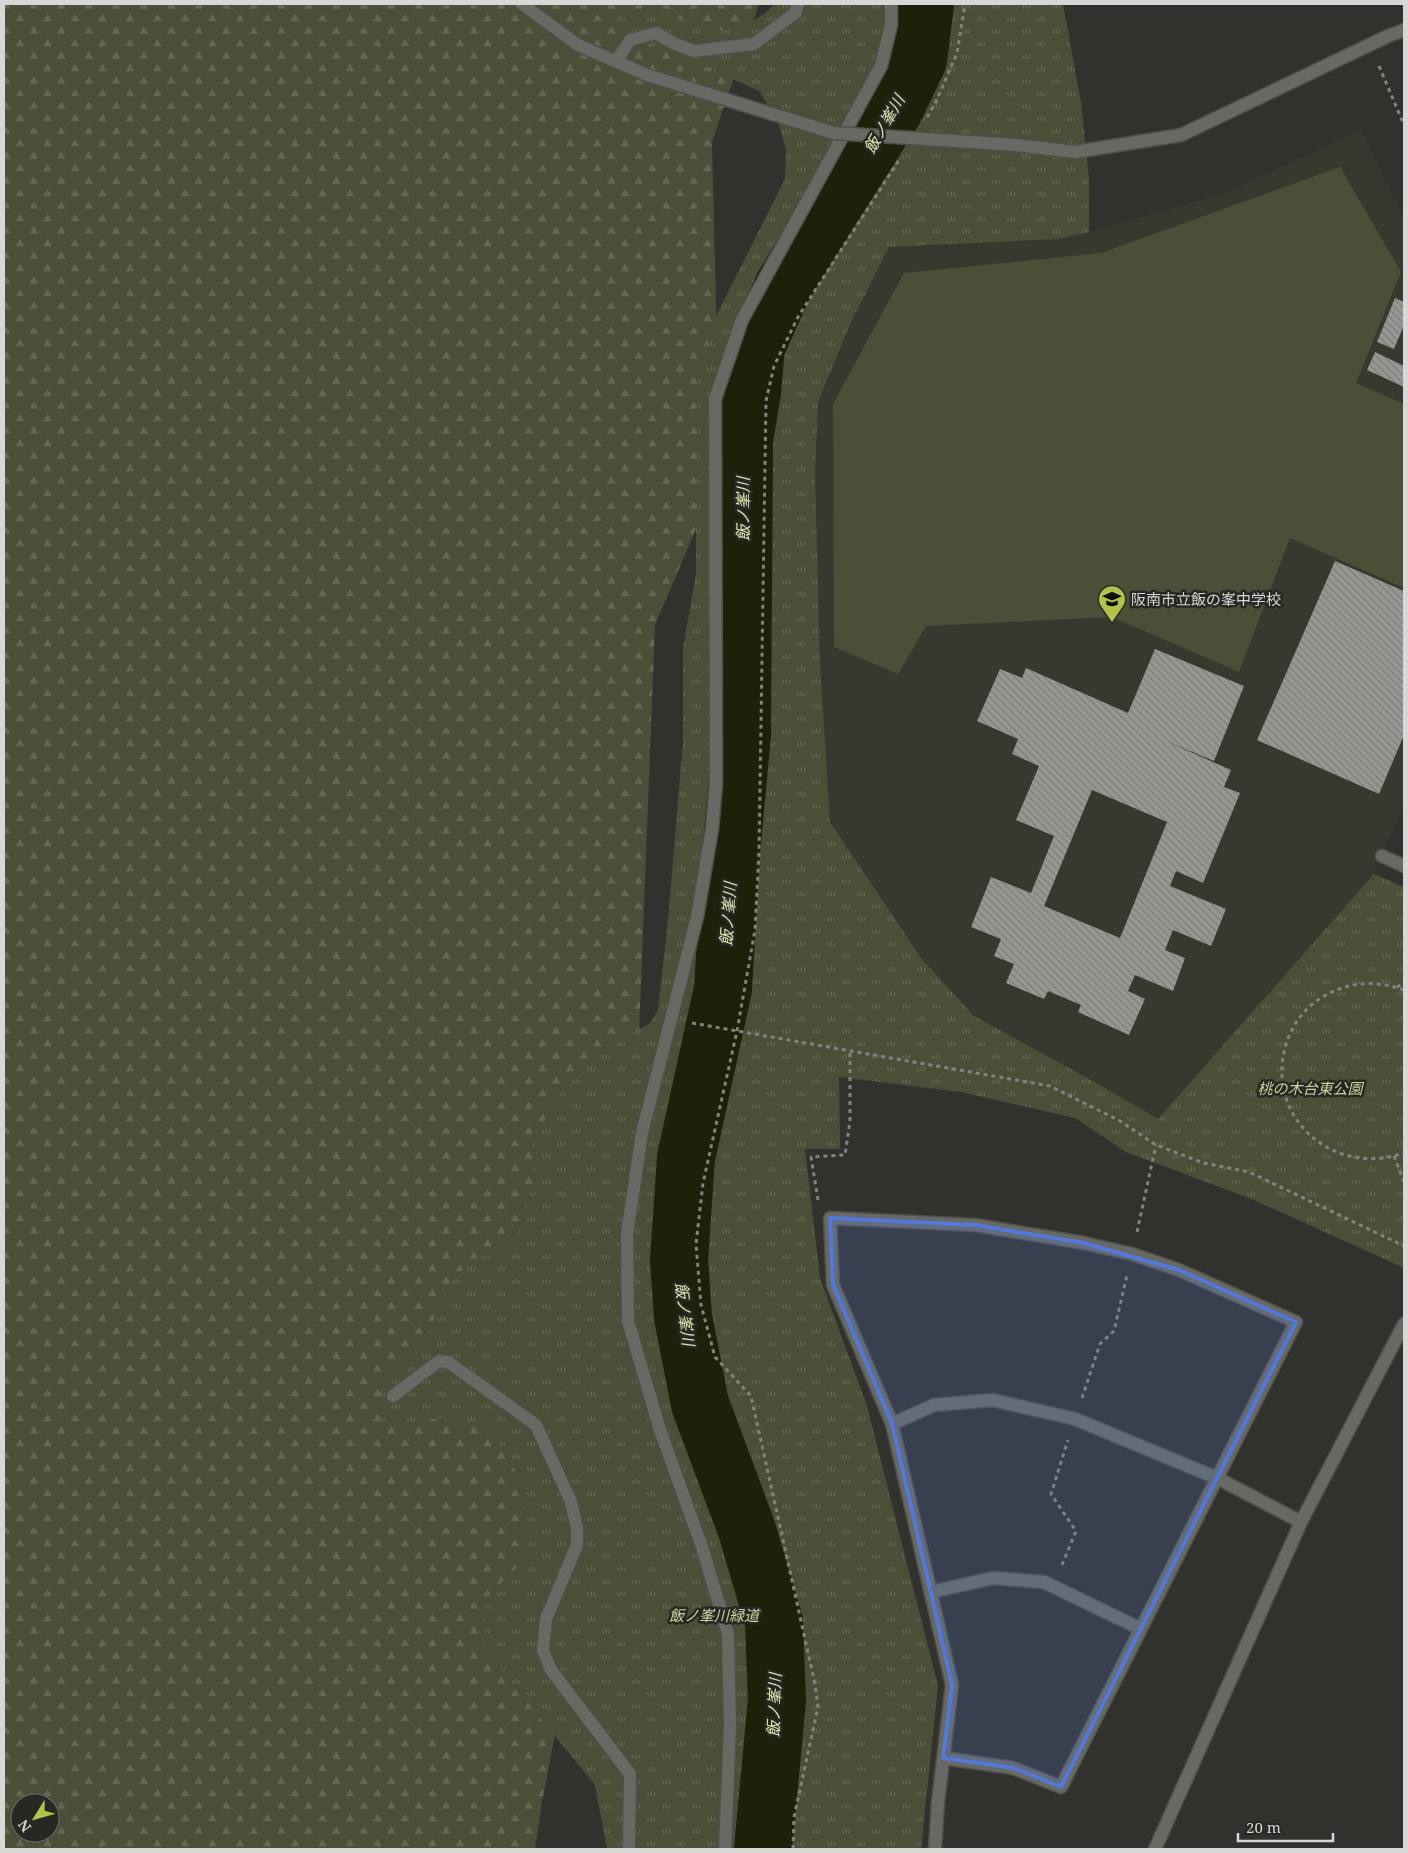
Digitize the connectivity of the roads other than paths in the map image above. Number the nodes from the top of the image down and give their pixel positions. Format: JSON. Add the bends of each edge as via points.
{"nodes":[{"id":1,"x":522,"y":4,"type":"edge"},
{"id":2,"x":798,"y":4,"type":"edge"},
{"id":3,"x":891,"y":4,"type":"edge"},
{"id":4,"x":1404,"y":30,"type":"edge"},
{"id":5,"x":616,"y":62,"type":"junction"},
{"id":6,"x":1382,"y":856,"type":"dead end"},
{"id":7,"x":1404,"y":866,"type":"edge"},
{"id":8,"x":1404,"y":1324,"type":"edge"},
{"id":9,"x":393,"y":1396,"type":"dead end"},
{"id":10,"x":892,"y":1424,"type":"junction"},
{"id":11,"x":1217,"y":1478,"type":"junction"},
{"id":12,"x":1301,"y":1522,"type":"junction"},
{"id":13,"x":931,"y":1592,"type":"junction"},
{"id":14,"x":1141,"y":1628,"type":"junction"},
{"id":15,"x":943,"y":1758,"type":"junction"},
{"id":16,"x":628,"y":1849,"type":"edge"},
{"id":17,"x":725,"y":1849,"type":"edge"},
{"id":18,"x":935,"y":1849,"type":"edge"},
{"id":19,"x":1155,"y":1849,"type":"edge"}],
"edges":[{"from":1,"to":5,"type":"street","via":[[578,45]]},
{"from":2,"to":5,"type":"street","via":[[795,13],[754,44],[694,51],[656,33],[630,40]]},
{"from":3,"to":17,"type":"street","via":[[891,25],[881,66],[742,320],[715,399],[716,784],[712,828],[697,918],[642,1134],[627,1234],[628,1321],[660,1430],[702,1547],[728,1634],[730,1726]]},
{"from":4,"to":5,"type":"street","bridge":true,"via":[[1182,135],[1075,152],[1016,145],[834,134],[647,75]]},
{"from":6,"to":7,"type":"street"},
{"from":8,"to":12,"type":"street"},
{"from":9,"to":16,"type":"street","via":[[439,1361],[448,1362],[536,1425],[571,1502],[578,1545],[546,1618],[543,1650],[551,1670],[630,1774]]},
{"from":10,"to":11,"type":"street","via":[[934,1405],[993,1400],[1075,1419]]},
{"from":10,"to":11,"type":"street","via":[[833,1285],[830,1218],[975,1225],[1084,1243],[1132,1254],[1178,1270],[1296,1322]]},
{"from":10,"to":13,"type":"street"},
{"from":11,"to":12,"type":"street"},
{"from":11,"to":14,"type":"street"},
{"from":12,"to":19,"type":"street"},
{"from":13,"to":14,"type":"street","via":[[993,1578],[1044,1582]]},
{"from":13,"to":15,"type":"street","via":[[952,1685]]},
{"from":14,"to":15,"type":"street","via":[[1061,1787],[1013,1768]]},
{"from":15,"to":18,"type":"street"}]}
